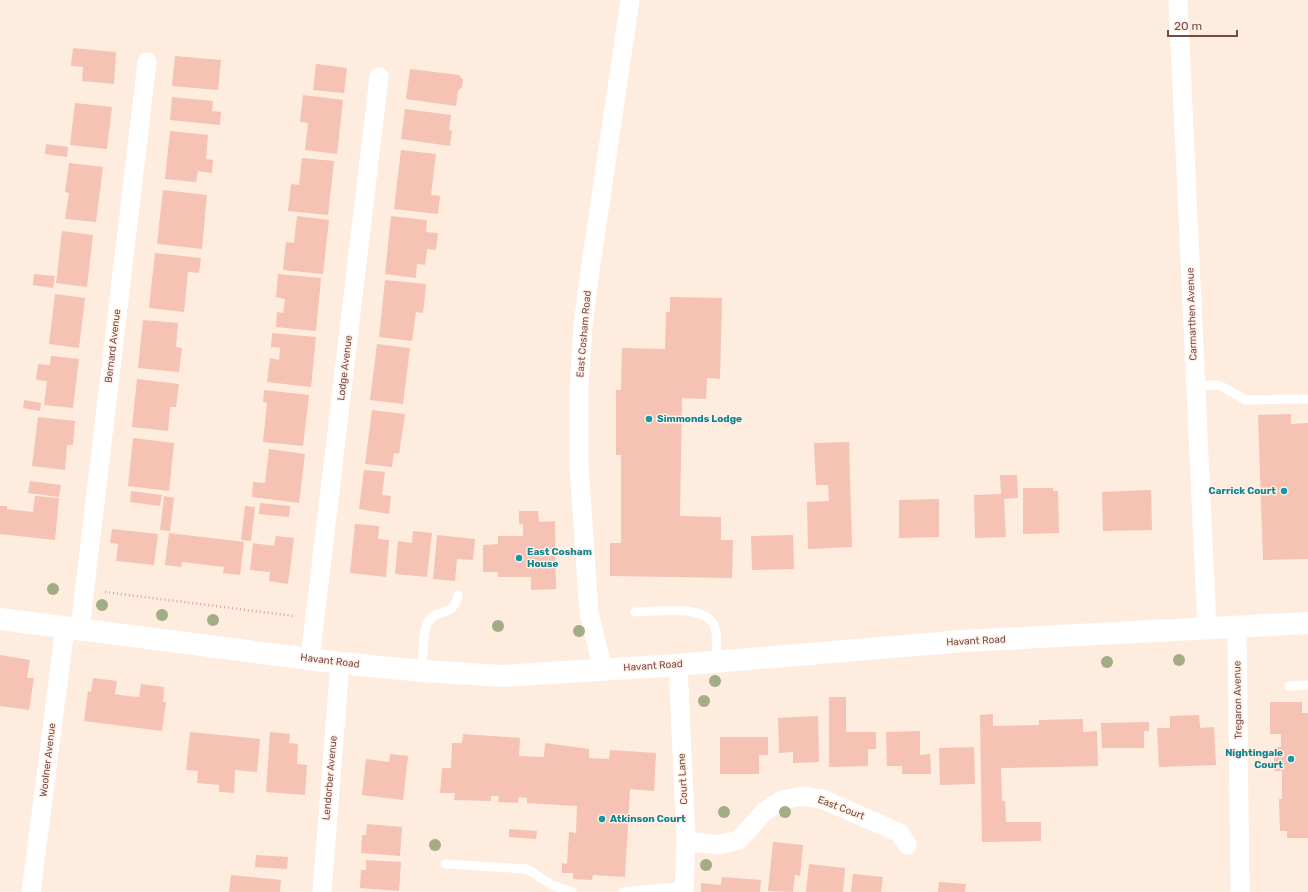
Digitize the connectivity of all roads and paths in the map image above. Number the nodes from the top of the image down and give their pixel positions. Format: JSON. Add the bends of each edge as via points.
{"nodes":[{"id":1,"x":630,"y":0,"type":"edge"},
{"id":2,"x":1178,"y":0,"type":"edge"},
{"id":3,"x":147,"y":62,"type":"dead end"},
{"id":4,"x":379,"y":77,"type":"dead end"},
{"id":5,"x":1195,"y":386,"type":"junction"},
{"id":6,"x":1308,"y":399,"type":"edge"},
{"id":7,"x":84,"y":589,"type":"junction"},
{"id":8,"x":458,"y":595,"type":"dead end"},
{"id":9,"x":635,"y":612,"type":"dead end"},
{"id":10,"x":315,"y":618,"type":"junction"},
{"id":11,"x":0,"y":619,"type":"edge"},
{"id":12,"x":1308,"y":624,"type":"edge"},
{"id":13,"x":1237,"y":628,"type":"junction"},
{"id":14,"x":72,"y":629,"type":"junction"},
{"id":15,"x":1207,"y":629,"type":"junction"},
{"id":16,"x":310,"y":659,"type":"junction"},
{"id":17,"x":716,"y":662,"type":"junction"},
{"id":18,"x":340,"y":663,"type":"junction"},
{"id":19,"x":678,"y":665,"type":"junction"},
{"id":20,"x":603,"y":670,"type":"junction"},
{"id":21,"x":422,"y":671,"type":"junction"},
{"id":22,"x":1308,"y":685,"type":"edge"},
{"id":23,"x":1289,"y":686,"type":"dead end"},
{"id":24,"x":686,"y":842,"type":"junction"},
{"id":25,"x":907,"y":844,"type":"dead end"},
{"id":26,"x":445,"y":864,"type":"dead end"},
{"id":27,"x":684,"y":889,"type":"edge"},
{"id":28,"x":31,"y":892,"type":"edge"},
{"id":29,"x":322,"y":892,"type":"edge"},
{"id":30,"x":572,"y":892,"type":"edge"},
{"id":31,"x":623,"y":892,"type":"edge"},
{"id":32,"x":1240,"y":892,"type":"edge"}],
"edges":[{"from":1,"to":20,"type":"street","name":"East Cosham Road","via":[[590,271],[579,388],[579,466],[588,606]]},
{"from":2,"to":5,"type":"street","name":"Carmarthen Avenue"},
{"from":3,"to":7,"type":"street","name":"Bernard Avenue"},
{"from":4,"to":10,"type":"street","name":"Lodge Avenue"},
{"from":5,"to":6,"type":"lane","via":[[1219,385],[1246,400]]},
{"from":5,"to":15,"type":"street","name":"Carmarthen Avenue"},
{"from":7,"to":10,"type":"path"},
{"from":7,"to":14,"type":"street","name":"Bernard Avenue"},
{"from":8,"to":21,"type":"lane","via":[[457,602],[452,608],[433,616],[425,628]]},
{"from":9,"to":17,"type":"lane","via":[[685,611],[709,616],[715,627]]},
{"from":10,"to":16,"type":"street","name":"Lodge Avenue"},
{"from":11,"to":14,"type":"street","name":"Havant Road"},
{"from":12,"to":13,"type":"street","name":"Havant Road"},
{"from":13,"to":15,"type":"street","name":"Havant Road"},
{"from":13,"to":32,"type":"street","name":"Tregaron Avenue"},
{"from":14,"to":16,"type":"street","name":"Havant Road"},
{"from":14,"to":28,"type":"street","name":"Woolner Avenue"},
{"from":15,"to":17,"type":"street","name":"Havant Road","via":[[963,641]]},
{"from":16,"to":18,"type":"street","name":"Havant Road"},
{"from":17,"to":19,"type":"street","name":"Havant Road"},
{"from":18,"to":21,"type":"street","name":"Havant Road"},
{"from":18,"to":29,"type":"street","name":"Lendorber Avenue"},
{"from":19,"to":20,"type":"street","name":"Havant Road"},
{"from":19,"to":24,"type":"street","name":"Court Lane"},
{"from":20,"to":21,"type":"street","name":"Havant Road","via":[[502,676]]},
{"from":22,"to":23,"type":"lane"},
{"from":24,"to":25,"type":"street","name":"East Court","via":[[719,845],[739,840],[764,812],[782,800],[802,796],[822,799],[900,833]]},
{"from":24,"to":27,"type":"street","name":"Court Lane"},
{"from":26,"to":30,"type":"lane","via":[[527,869],[552,885]]},
{"from":27,"to":31,"type":"lane"}]}
